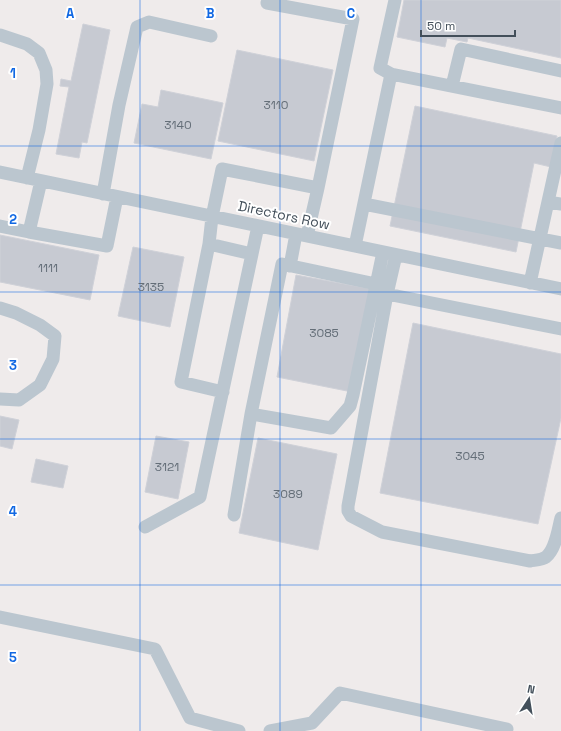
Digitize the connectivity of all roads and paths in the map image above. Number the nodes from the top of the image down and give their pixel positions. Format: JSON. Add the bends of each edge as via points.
{"nodes":[{"id":1,"x":395,"y":0,"type":"edge"},
{"id":2,"x":267,"y":3,"type":"dead end"},
{"id":3,"x":0,"y":35,"type":"edge"},
{"id":4,"x":211,"y":36,"type":"dead end"},
{"id":5,"x":561,"y":71,"type":"edge"},
{"id":6,"x":391,"y":74,"type":"junction"},
{"id":7,"x":452,"y":86,"type":"junction"},
{"id":8,"x":561,"y":108,"type":"edge"},
{"id":9,"x":561,"y":143,"type":"edge"},
{"id":10,"x":0,"y":172,"type":"edge"},
{"id":11,"x":27,"y":178,"type":"junction"},
{"id":12,"x":41,"y":181,"type":"junction"},
{"id":13,"x":318,"y":188,"type":"junction"},
{"id":14,"x":103,"y":194,"type":"junction"},
{"id":15,"x":117,"y":197,"type":"junction"},
{"id":16,"x":548,"y":202,"type":"junction"},
{"id":17,"x":364,"y":204,"type":"junction"},
{"id":18,"x":561,"y":204,"type":"edge"},
{"id":19,"x":212,"y":216,"type":"junction"},
{"id":20,"x":0,"y":226,"type":"edge"},
{"id":21,"x":258,"y":226,"type":"junction"},
{"id":22,"x":29,"y":232,"type":"junction"},
{"id":23,"x":302,"y":235,"type":"junction"},
{"id":24,"x":540,"y":239,"type":"junction"},
{"id":25,"x":561,"y":243,"type":"edge"},
{"id":26,"x":209,"y":244,"type":"junction"},
{"id":27,"x":355,"y":246,"type":"junction"},
{"id":28,"x":252,"y":254,"type":"junction"},
{"id":29,"x":389,"y":254,"type":"junction"},
{"id":30,"x":290,"y":266,"type":"junction"},
{"id":31,"x":530,"y":283,"type":"junction"},
{"id":32,"x":376,"y":284,"type":"junction"},
{"id":33,"x":561,"y":290,"type":"edge"},
{"id":34,"x":387,"y":294,"type":"junction"},
{"id":35,"x":0,"y":308,"type":"edge"},
{"id":36,"x":561,"y":329,"type":"edge"},
{"id":37,"x":223,"y":392,"type":"junction"},
{"id":38,"x":0,"y":399,"type":"edge"},
{"id":39,"x":251,"y":414,"type":"junction"},
{"id":40,"x":234,"y":515,"type":"dead end"},
{"id":41,"x":561,"y":518,"type":"edge"},
{"id":42,"x":145,"y":527,"type":"dead end"},
{"id":43,"x":0,"y":617,"type":"edge"},
{"id":44,"x":507,"y":729,"type":"dead end"},
{"id":45,"x":239,"y":731,"type":"edge"},
{"id":46,"x":270,"y":731,"type":"edge"}],
"edges":[{"from":1,"to":6,"type":"street","via":[[380,68]]},
{"from":2,"to":13,"type":"street","via":[[353,19]]},
{"from":3,"to":11,"type":"street","via":[[27,44],[39,53],[46,70],[47,84],[39,130]]},
{"from":4,"to":14,"type":"street","via":[[149,22],[137,27],[119,105]]},
{"from":5,"to":7,"type":"street","via":[[461,49]]},
{"from":6,"to":7,"type":"street"},
{"from":6,"to":17,"type":"street"},
{"from":7,"to":8,"type":"street"},
{"from":9,"to":16,"type":"street"},
{"from":10,"to":11,"type":"street","name":"Directors Row"},
{"from":11,"to":12,"type":"street","name":"Directors Row"},
{"from":12,"to":14,"type":"street","name":"Directors Row"},
{"from":12,"to":22,"type":"street"},
{"from":13,"to":19,"type":"street","via":[[222,169]]},
{"from":13,"to":23,"type":"street"},
{"from":14,"to":15,"type":"street","name":"Directors Row"},
{"from":15,"to":19,"type":"street","name":"Directors Row"},
{"from":15,"to":22,"type":"street","via":[[107,246]]},
{"from":16,"to":18,"type":"street"},
{"from":16,"to":24,"type":"street"},
{"from":17,"to":24,"type":"street"},
{"from":17,"to":27,"type":"street"},
{"from":19,"to":21,"type":"street","name":"Directors Row"},
{"from":19,"to":26,"type":"street"},
{"from":20,"to":22,"type":"street"},
{"from":21,"to":23,"type":"street","name":"Directors Row"},
{"from":21,"to":28,"type":"street"},
{"from":23,"to":27,"type":"street","name":"Directors Row"},
{"from":23,"to":30,"type":"street"},
{"from":24,"to":25,"type":"street"},
{"from":24,"to":31,"type":"street"},
{"from":26,"to":28,"type":"street"},
{"from":26,"to":37,"type":"street","via":[[181,382]]},
{"from":27,"to":29,"type":"street","name":"Directors Row"},
{"from":28,"to":37,"type":"street"},
{"from":29,"to":31,"type":"street","name":"Directors Row"},
{"from":29,"to":32,"type":"street"},
{"from":29,"to":34,"type":"street"},
{"from":30,"to":32,"type":"street"},
{"from":30,"to":39,"type":"street","via":[[282,264]]},
{"from":31,"to":33,"type":"street","name":"Directors Row"},
{"from":32,"to":39,"type":"street","via":[[350,406],[331,428]]},
{"from":34,"to":36,"type":"street"},
{"from":34,"to":41,"type":"street","via":[[348,506],[351,516],[382,532],[530,561],[546,557],[551,551],[556,542]]},
{"from":35,"to":38,"type":"street","via":[[40,325],[56,336],[53,360],[40,385],[19,400]]},
{"from":37,"to":42,"type":"street","via":[[200,497]]},
{"from":39,"to":40,"type":"street"},
{"from":43,"to":45,"type":"street","via":[[155,649],[190,718]]},
{"from":44,"to":46,"type":"street","via":[[340,693],[312,723]]}]}
